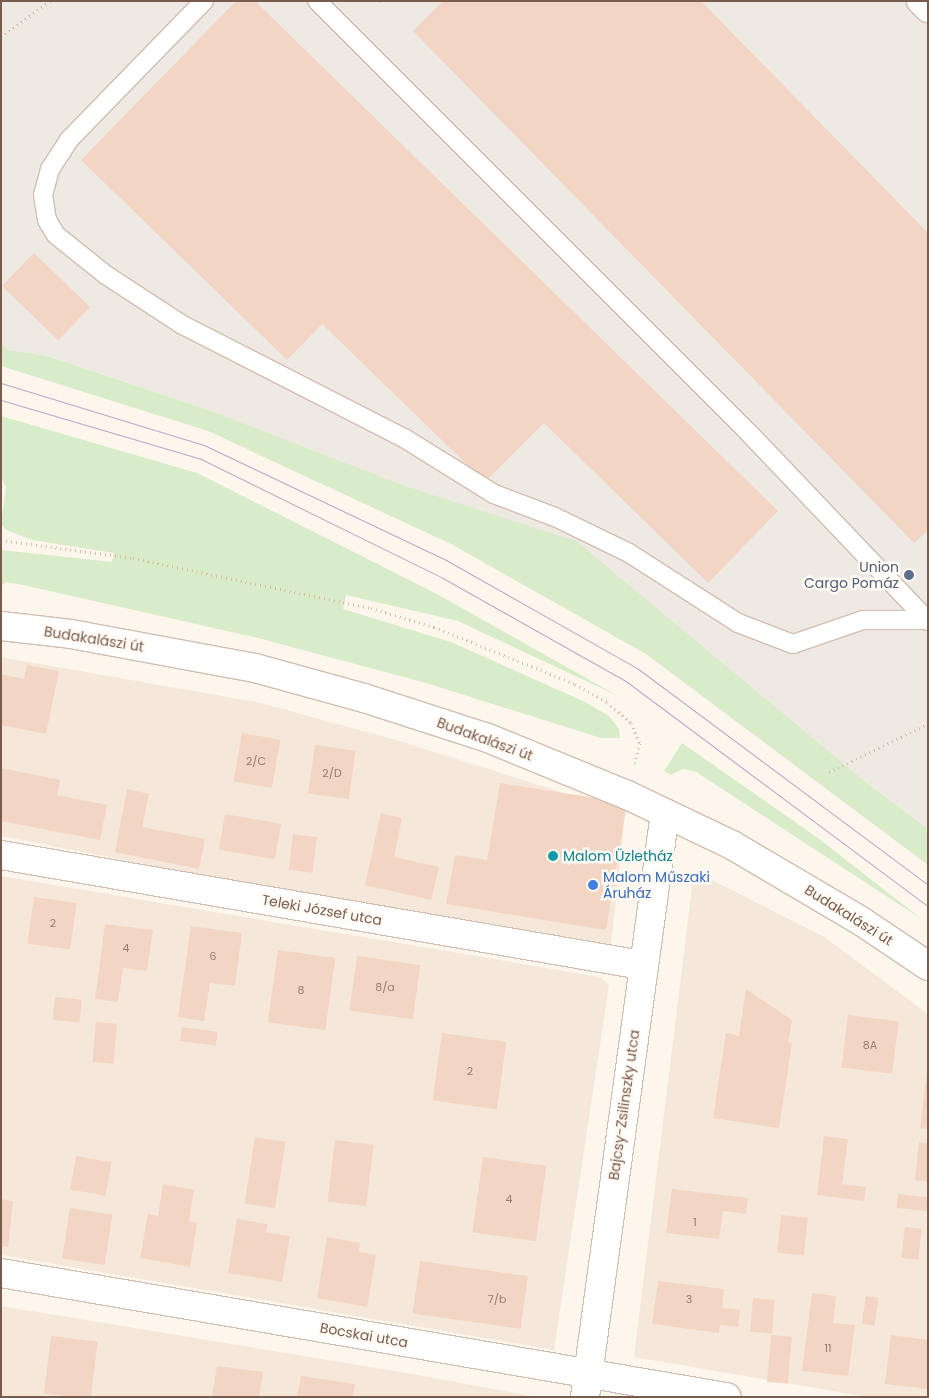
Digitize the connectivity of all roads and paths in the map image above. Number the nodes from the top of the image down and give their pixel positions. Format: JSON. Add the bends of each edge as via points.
{"nodes":[{"id":1,"x":50,"y":1,"type":"edge"},
{"id":2,"x":204,"y":1,"type":"edge"},
{"id":3,"x":317,"y":1,"type":"edge"},
{"id":4,"x":921,"y":1,"type":"edge"},
{"id":5,"x":928,"y":8,"type":"edge"},
{"id":6,"x":1,"y":37,"type":"edge"},
{"id":7,"x":1,"y":540,"type":"edge"},
{"id":8,"x":927,"y":620,"type":"edge"},
{"id":9,"x":1,"y":626,"type":"edge"},
{"id":10,"x":928,"y":724,"type":"edge"},
{"id":11,"x":829,"y":772,"type":"dead end"},
{"id":12,"x":627,"y":795,"type":"junction"},
{"id":13,"x":665,"y":813,"type":"junction"},
{"id":14,"x":1,"y":855,"type":"edge"},
{"id":15,"x":642,"y":965,"type":"junction"},
{"id":16,"x":928,"y":966,"type":"edge"},
{"id":17,"x":1,"y":1273,"type":"edge"},
{"id":18,"x":587,"y":1385,"type":"edge"},
{"id":19,"x":726,"y":1397,"type":"edge"}],
"edges":[{"from":1,"to":6,"type":"path"},
{"from":2,"to":8,"type":"lane","via":[[69,140],[50,169],[43,196],[48,220],[56,235],[106,276],[181,324],[404,438],[494,494],[555,517],[630,553],[738,623],[793,644],[863,620]]},
{"from":3,"to":8,"type":"lane","via":[[741,424]]},
{"from":4,"to":5,"type":"street"},
{"from":7,"to":12,"type":"path","via":[[133,558],[371,608],[434,627],[575,684],[607,702],[631,723],[640,743]]},
{"from":9,"to":12,"type":"street","name":"Budakalászi út","via":[[72,634],[273,673],[488,738]]},
{"from":10,"to":11,"type":"path"},
{"from":12,"to":13,"type":"street","name":"Budakalászi út"},
{"from":13,"to":15,"type":"street","name":"Bajcsy-Zsilinszky utca"},
{"from":13,"to":16,"type":"street","name":"Budakalászi út","via":[[732,845],[798,883]]},
{"from":14,"to":15,"type":"street","name":"Teleki József utca"},
{"from":15,"to":18,"type":"street","name":"Bajcsy-Zsilinszky utca"},
{"from":17,"to":18,"type":"street","name":"Bocskai utca"},
{"from":18,"to":19,"type":"street","name":"Bocskai utca"}]}
